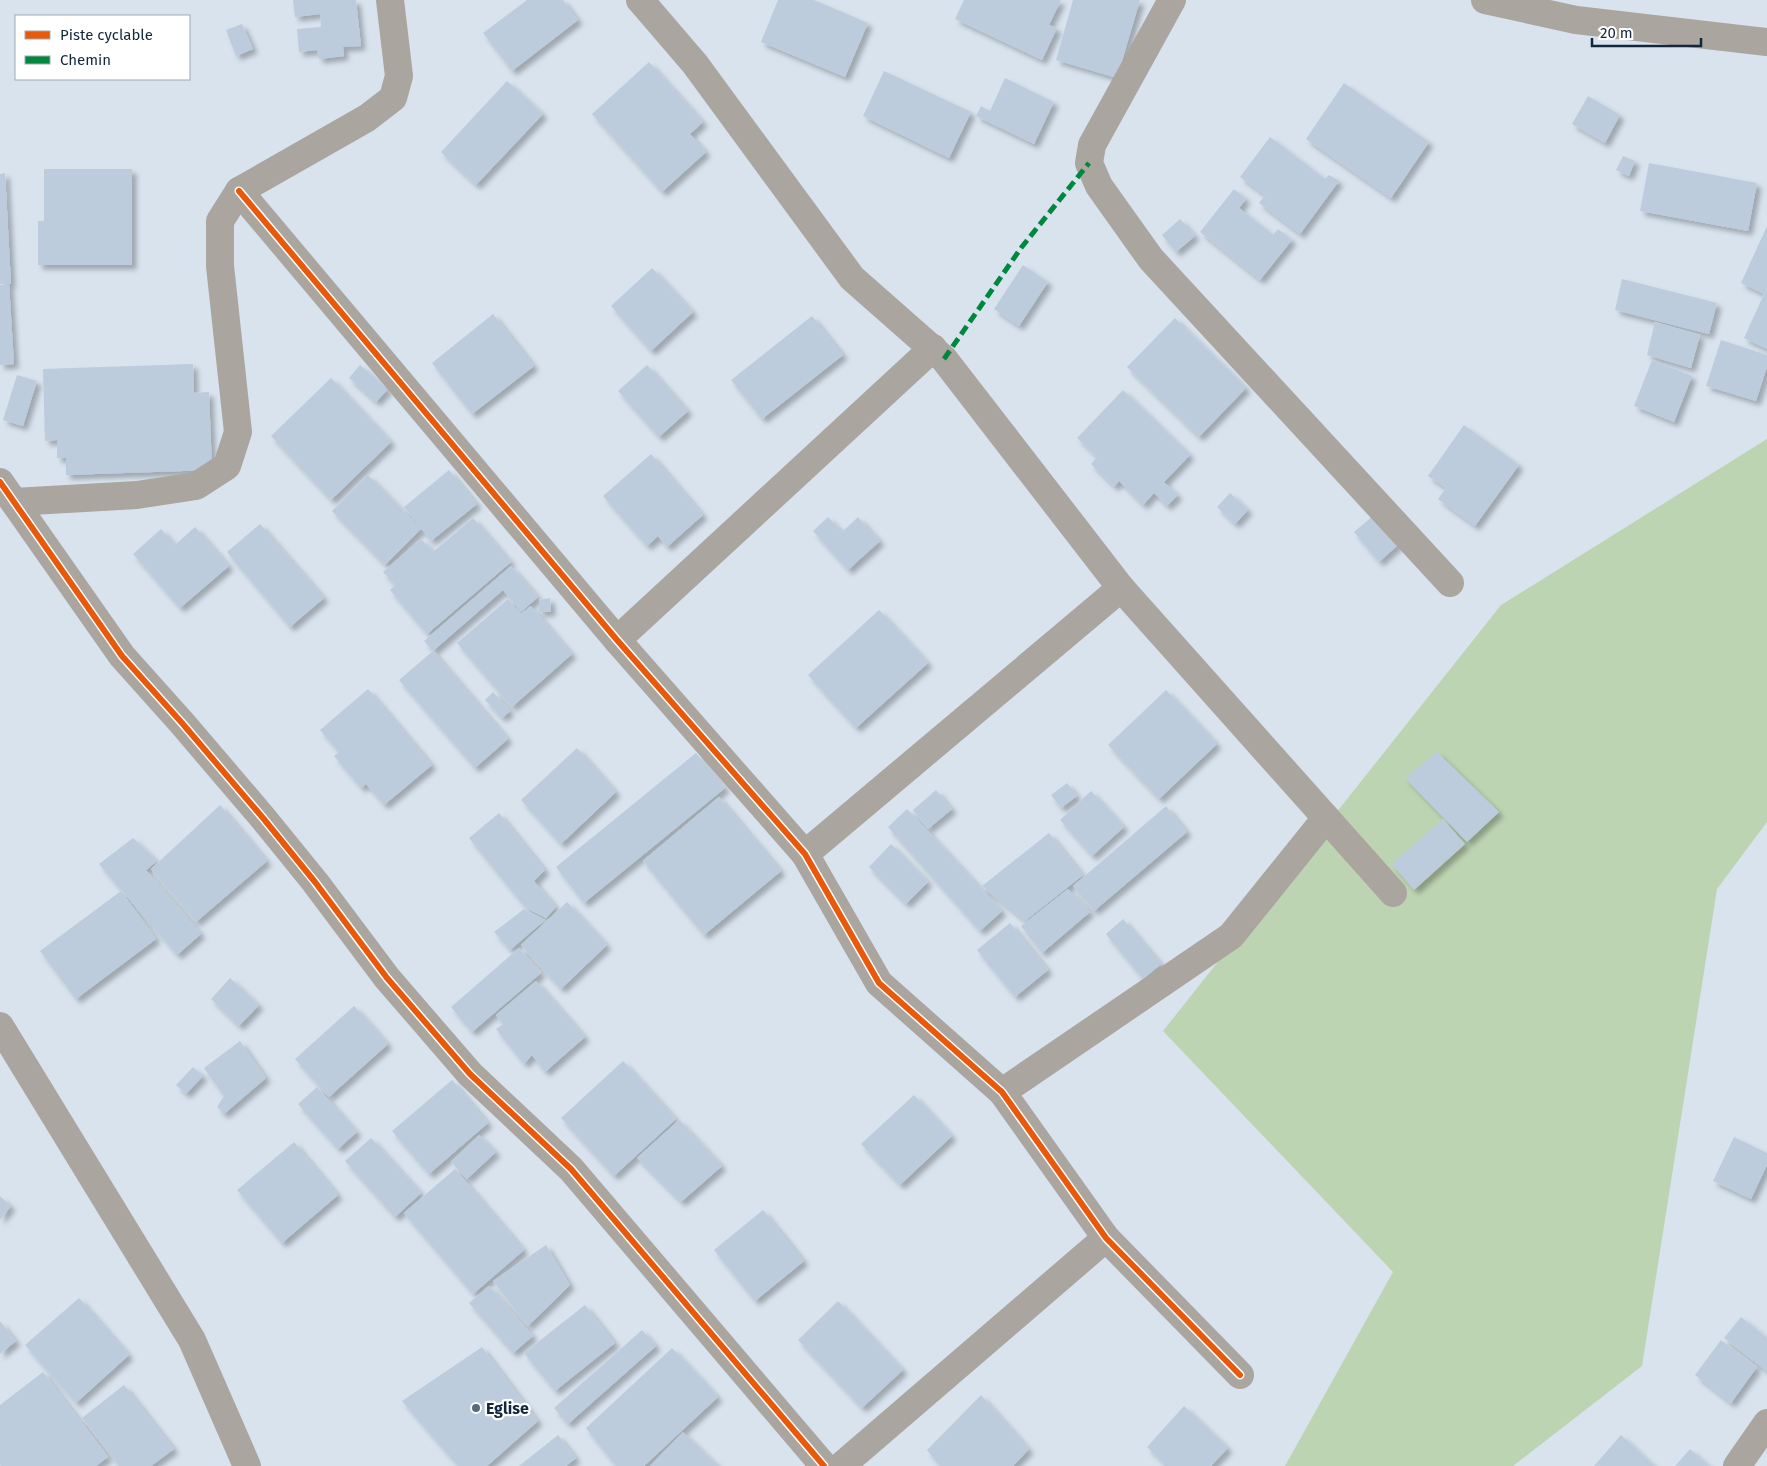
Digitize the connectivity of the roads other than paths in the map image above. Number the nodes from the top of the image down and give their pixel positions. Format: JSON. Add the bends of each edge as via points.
{"nodes":[{"id":1,"x":390,"y":0,"type":"edge"},
{"id":2,"x":640,"y":0,"type":"edge"},
{"id":3,"x":1172,"y":0,"type":"edge"},
{"id":4,"x":1485,"y":0,"type":"edge"},
{"id":5,"x":1767,"y":42,"type":"edge"},
{"id":6,"x":239,"y":191,"type":"junction"},
{"id":7,"x":933,"y":348,"type":"junction"},
{"id":8,"x":7,"y":492,"type":"edge"},
{"id":9,"x":1450,"y":583,"type":"dead end"},
{"id":10,"x":1121,"y":588,"type":"junction"},
{"id":11,"x":617,"y":640,"type":"junction"},
{"id":12,"x":1326,"y":818,"type":"junction"},
{"id":13,"x":805,"y":854,"type":"junction"},
{"id":14,"x":1393,"y":893,"type":"dead end"},
{"id":15,"x":0,"y":1026,"type":"edge"},
{"id":16,"x":1002,"y":1092,"type":"junction"},
{"id":17,"x":1106,"y":1238,"type":"junction"},
{"id":18,"x":1240,"y":1375,"type":"dead end"},
{"id":19,"x":1767,"y":1422,"type":"edge"},
{"id":20,"x":247,"y":1466,"type":"edge"},
{"id":21,"x":824,"y":1466,"type":"edge"},
{"id":22,"x":840,"y":1466,"type":"edge"},
{"id":23,"x":1737,"y":1466,"type":"edge"}],
"edges":[{"from":1,"to":6,"type":"street","via":[[399,76],[392,98],[367,118]]},
{"from":2,"to":7,"type":"street","via":[[695,64],[852,278]]},
{"from":3,"to":9,"type":"street","via":[[1092,144],[1089,163],[1099,186],[1151,259]]},
{"from":4,"to":5,"type":"street","via":[[1576,20]]},
{"from":6,"to":8,"type":"street","via":[[220,221],[220,266],[238,432],[227,466],[196,486],[137,495]]},
{"from":6,"to":11,"type":"street"},
{"from":7,"to":10,"type":"street"},
{"from":7,"to":11,"type":"street"},
{"from":8,"to":21,"type":"street","via":[[122,656],[315,882],[387,978],[470,1074],[571,1169]]},
{"from":10,"to":12,"type":"street"},
{"from":10,"to":13,"type":"street"},
{"from":11,"to":13,"type":"street"},
{"from":12,"to":14,"type":"street"},
{"from":12,"to":16,"type":"street","via":[[1230,936]]},
{"from":13,"to":16,"type":"street","via":[[879,983]]},
{"from":15,"to":20,"type":"street","via":[[192,1340]]},
{"from":16,"to":17,"type":"street"},
{"from":17,"to":18,"type":"street"},
{"from":17,"to":22,"type":"street"},
{"from":19,"to":23,"type":"street"}]}
